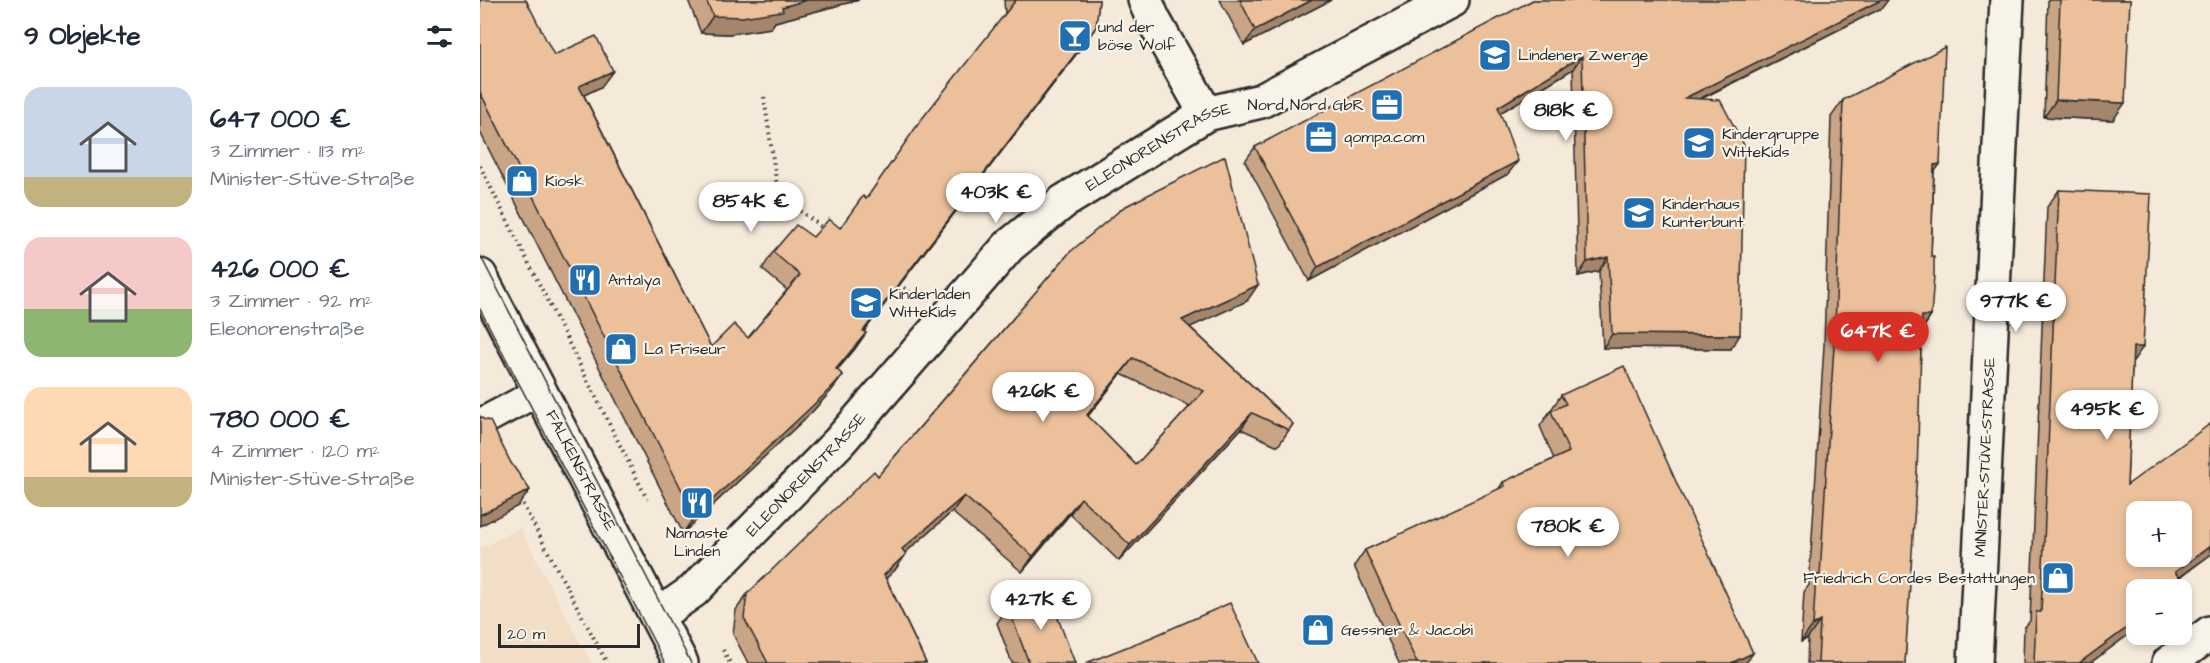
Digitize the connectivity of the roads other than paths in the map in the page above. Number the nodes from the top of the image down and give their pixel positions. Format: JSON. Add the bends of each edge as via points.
{"nodes":[{"id":1,"x":1145,"y":0,"type":"edge"},
{"id":2,"x":1452,"y":0,"type":"edge"},
{"id":3,"x":2007,"y":0,"type":"edge"},
{"id":4,"x":1206,"y":114,"type":"junction"},
{"id":5,"x":483,"y":291,"type":"edge"},
{"id":6,"x":540,"y":391,"type":"junction"},
{"id":7,"x":480,"y":423,"type":"edge"},
{"id":8,"x":657,"y":616,"type":"junction"},
{"id":9,"x":2210,"y":633,"type":"edge"},
{"id":10,"x":681,"y":663,"type":"edge"},
{"id":11,"x":1975,"y":663,"type":"edge"},
{"id":12,"x":2169,"y":663,"type":"edge"}],
"edges":[{"from":1,"to":4,"type":"street"},
{"from":2,"to":4,"type":"street","name":"ELEONORENSTRASSE","via":[[1261,101]]},
{"from":3,"to":11,"type":"street","name":"MINISTER-STÜVE-STRASSE"},
{"from":4,"to":8,"type":"street","name":"ELEONORENSTRASSE","via":[[1063,202],[1009,246],[839,442],[693,591]]},
{"from":5,"to":6,"type":"street","name":"FALKENSTRASSE"},
{"from":6,"to":7,"type":"lane"},
{"from":6,"to":8,"type":"street","name":"FALKENSTRASSE"},
{"from":8,"to":10,"type":"street","name":"FALKENSTRASSE"},
{"from":9,"to":12,"type":"street"}]}
